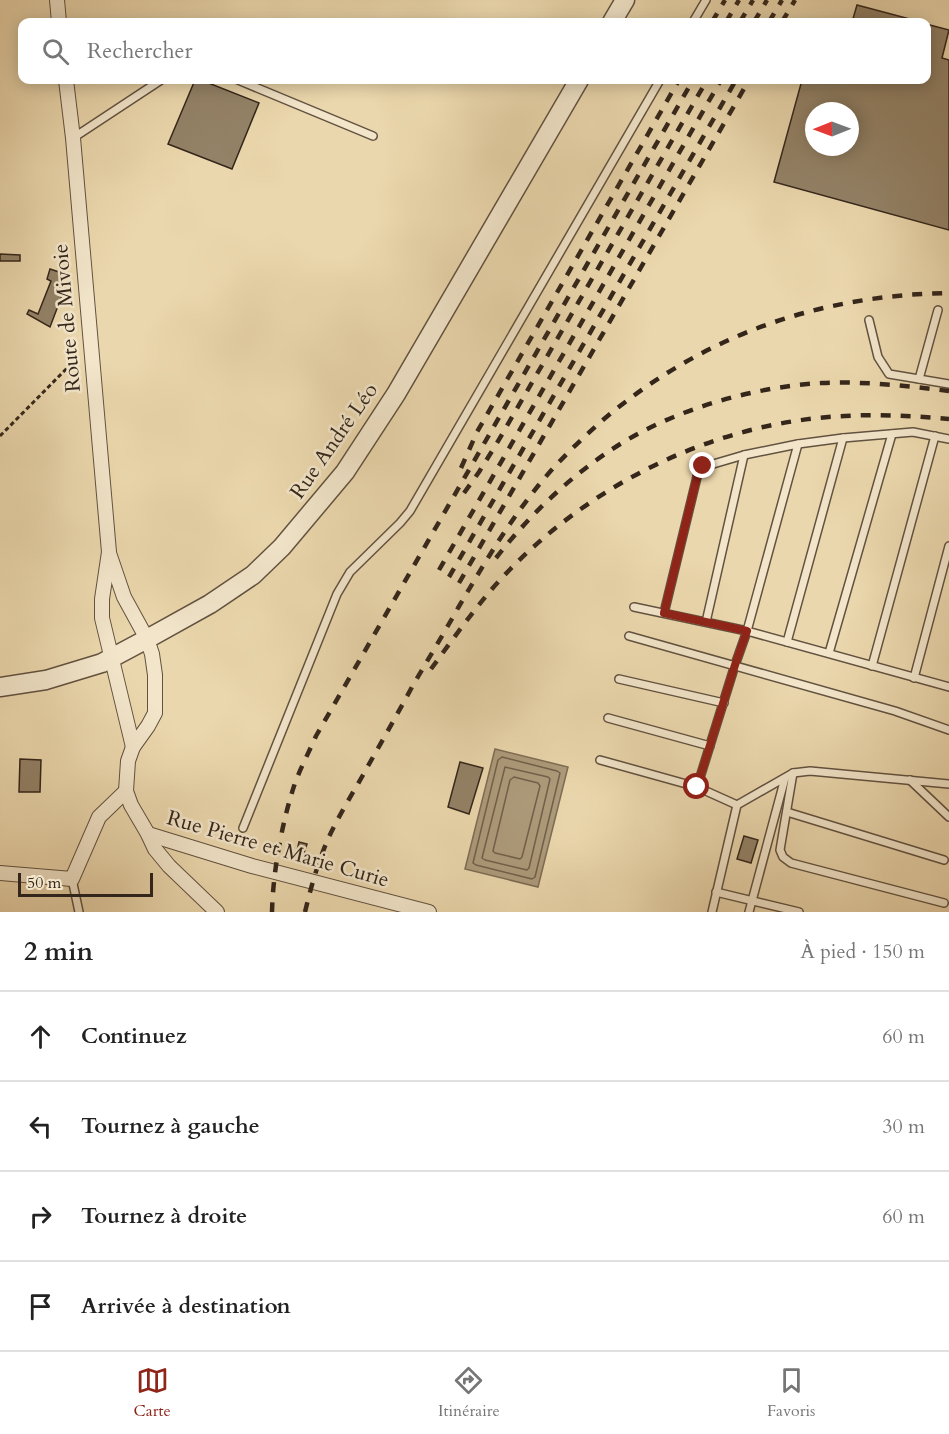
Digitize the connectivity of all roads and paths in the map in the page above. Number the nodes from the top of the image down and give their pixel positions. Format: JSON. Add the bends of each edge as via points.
{"nodes":[{"id":1,"x":57,"y":0,"type":"edge"},
{"id":2,"x":625,"y":0,"type":"edge"},
{"id":3,"x":706,"y":0,"type":"edge"},
{"id":4,"x":59,"y":18,"type":"edge"},
{"id":5,"x":614,"y":18,"type":"edge"},
{"id":6,"x":695,"y":18,"type":"edge"},
{"id":7,"x":66,"y":84,"type":"edge"},
{"id":8,"x":155,"y":84,"type":"edge"},
{"id":9,"x":248,"y":84,"type":"edge"},
{"id":10,"x":577,"y":84,"type":"edge"},
{"id":11,"x":658,"y":84,"type":"edge"},
{"id":12,"x":373,"y":136,"type":"dead end"},
{"id":13,"x":73,"y":138,"type":"junction"},
{"id":14,"x":938,"y":310,"type":"dead end"},
{"id":15,"x":869,"y":320,"type":"dead end"},
{"id":16,"x":91,"y":344,"type":"junction"},
{"id":17,"x":919,"y":379,"type":"junction"},
{"id":18,"x":949,"y":384,"type":"edge"},
{"id":19,"x":892,"y":434,"type":"junction"},
{"id":20,"x":0,"y":436,"type":"edge"},
{"id":21,"x":935,"y":436,"type":"junction"},
{"id":22,"x":843,"y":438,"type":"junction"},
{"id":23,"x":949,"y":440,"type":"edge"},
{"id":24,"x":798,"y":444,"type":"junction"},
{"id":25,"x":744,"y":455,"type":"junction"},
{"id":26,"x":949,"y":546,"type":"edge"},
{"id":27,"x":108,"y":552,"type":"junction"},
{"id":28,"x":634,"y":607,"type":"dead end"},
{"id":29,"x":664,"y":613,"type":"junction"},
{"id":30,"x":706,"y":622,"type":"junction"},
{"id":31,"x":747,"y":631,"type":"junction"},
{"id":32,"x":629,"y":636,"type":"dead end"},
{"id":33,"x":147,"y":639,"type":"junction"},
{"id":34,"x":787,"y":642,"type":"junction"},
{"id":35,"x":829,"y":653,"type":"junction"},
{"id":36,"x":111,"y":658,"type":"junction"},
{"id":37,"x":735,"y":665,"type":"junction"},
{"id":38,"x":872,"y":666,"type":"junction"},
{"id":39,"x":914,"y":678,"type":"junction"},
{"id":40,"x":619,"y":679,"type":"dead end"},
{"id":41,"x":0,"y":687,"type":"edge"},
{"id":42,"x":949,"y":687,"type":"edge"},
{"id":43,"x":724,"y":703,"type":"junction"},
{"id":44,"x":608,"y":718,"type":"dead end"},
{"id":45,"x":949,"y":730,"type":"edge"},
{"id":46,"x":710,"y":746,"type":"junction"},
{"id":47,"x":133,"y":747,"type":"junction"},
{"id":48,"x":600,"y":760,"type":"dead end"},
{"id":49,"x":793,"y":773,"type":"junction"},
{"id":50,"x":785,"y":778,"type":"junction"},
{"id":51,"x":910,"y":780,"type":"junction"},
{"id":52,"x":949,"y":784,"type":"edge"},
{"id":53,"x":697,"y":787,"type":"junction"},
{"id":54,"x":126,"y":791,"type":"junction"},
{"id":55,"x":737,"y":805,"type":"junction"},
{"id":56,"x":787,"y":812,"type":"junction"},
{"id":57,"x":949,"y":817,"type":"edge"},
{"id":58,"x":243,"y":828,"type":"dead end"},
{"id":59,"x":148,"y":834,"type":"junction"},
{"id":60,"x":944,"y":860,"type":"dead end"},
{"id":61,"x":0,"y":873,"type":"edge"},
{"id":62,"x":72,"y":879,"type":"junction"},
{"id":63,"x":716,"y":892,"type":"junction"},
{"id":64,"x":752,"y":901,"type":"junction"},
{"id":65,"x":944,"y":903,"type":"dead end"},
{"id":66,"x":79,"y":912,"type":"edge"},
{"id":67,"x":217,"y":912,"type":"edge"},
{"id":68,"x":429,"y":912,"type":"edge"},
{"id":69,"x":712,"y":912,"type":"edge"},
{"id":70,"x":749,"y":912,"type":"edge"},
{"id":71,"x":799,"y":912,"type":"edge"}],
"edges":[{"from":1,"to":4,"type":"street"},
{"from":2,"to":5,"type":"street"},
{"from":3,"to":6,"type":"lane"},
{"from":7,"to":13,"type":"street","name":"Route de Mivoie"},
{"from":8,"to":13,"type":"lane"},
{"from":9,"to":12,"type":"lane"},
{"from":10,"to":33,"type":"street","name":"Rue André Léo","via":[[396,394],[345,472],[253,575]]},
{"from":11,"to":58,"type":"lane","via":[[410,511],[350,572]]},
{"from":13,"to":16,"type":"street","name":"Route de Mivoie"},
{"from":14,"to":17,"type":"lane"},
{"from":15,"to":17,"type":"lane","via":[[878,357],[889,374]]},
{"from":16,"to":20,"type":"path"},
{"from":16,"to":27,"type":"street","name":"Route de Mivoie"},
{"from":17,"to":18,"type":"lane"},
{"from":19,"to":21,"type":"lane"},
{"from":19,"to":22,"type":"lane"},
{"from":19,"to":35,"type":"lane"},
{"from":21,"to":23,"type":"lane"},
{"from":21,"to":38,"type":"lane"},
{"from":22,"to":24,"type":"lane"},
{"from":22,"to":34,"type":"lane"},
{"from":24,"to":25,"type":"lane"},
{"from":24,"to":31,"type":"lane"},
{"from":25,"to":29,"type":"lane","via":[[703,466],[698,472]]},
{"from":25,"to":30,"type":"lane"},
{"from":26,"to":39,"type":"lane"},
{"from":27,"to":33,"type":"street","name":"Route de Mivoie","via":[[124,597]]},
{"from":27,"to":36,"type":"street","name":"Route de Mivoie","via":[[102,618]]},
{"from":28,"to":29,"type":"lane"},
{"from":29,"to":30,"type":"lane"},
{"from":30,"to":31,"type":"lane"},
{"from":31,"to":34,"type":"lane"},
{"from":31,"to":37,"type":"lane"},
{"from":32,"to":37,"type":"lane"},
{"from":33,"to":36,"type":"street","name":"Rue André Léo"},
{"from":33,"to":47,"type":"street","name":"Route de Mivoie","via":[[155,675],[155,713]]},
{"from":34,"to":35,"type":"lane"},
{"from":35,"to":38,"type":"lane"},
{"from":36,"to":41,"type":"street","name":"Rue André Léo","via":[[46,680]]},
{"from":36,"to":47,"type":"street","name":"Route de Mivoie"},
{"from":37,"to":43,"type":"lane"},
{"from":37,"to":45,"type":"lane"},
{"from":38,"to":39,"type":"lane"},
{"from":39,"to":42,"type":"lane"},
{"from":40,"to":43,"type":"lane"},
{"from":43,"to":46,"type":"lane"},
{"from":44,"to":46,"type":"lane"},
{"from":46,"to":53,"type":"lane"},
{"from":47,"to":54,"type":"street"},
{"from":48,"to":53,"type":"lane"},
{"from":49,"to":50,"type":"lane"},
{"from":49,"to":51,"type":"lane","via":[[810,771]]},
{"from":49,"to":56,"type":"lane"},
{"from":50,"to":55,"type":"lane"},
{"from":50,"to":64,"type":"lane"},
{"from":51,"to":52,"type":"lane"},
{"from":51,"to":57,"type":"lane"},
{"from":53,"to":55,"type":"lane"},
{"from":54,"to":59,"type":"street"},
{"from":54,"to":62,"type":"street","via":[[99,818]]},
{"from":55,"to":63,"type":"lane"},
{"from":56,"to":60,"type":"lane"},
{"from":56,"to":65,"type":"lane","via":[[780,850],[791,863]]},
{"from":59,"to":67,"type":"street","name":"Rue Pierre et Marie Curie","via":[[169,866]]},
{"from":59,"to":68,"type":"street","name":"Rue Pierre et Marie Curie","via":[[252,866]]},
{"from":61,"to":62,"type":"street"},
{"from":62,"to":66,"type":"lane"},
{"from":63,"to":64,"type":"lane"},
{"from":63,"to":69,"type":"lane"},
{"from":64,"to":70,"type":"lane"},
{"from":64,"to":71,"type":"lane"}]}
